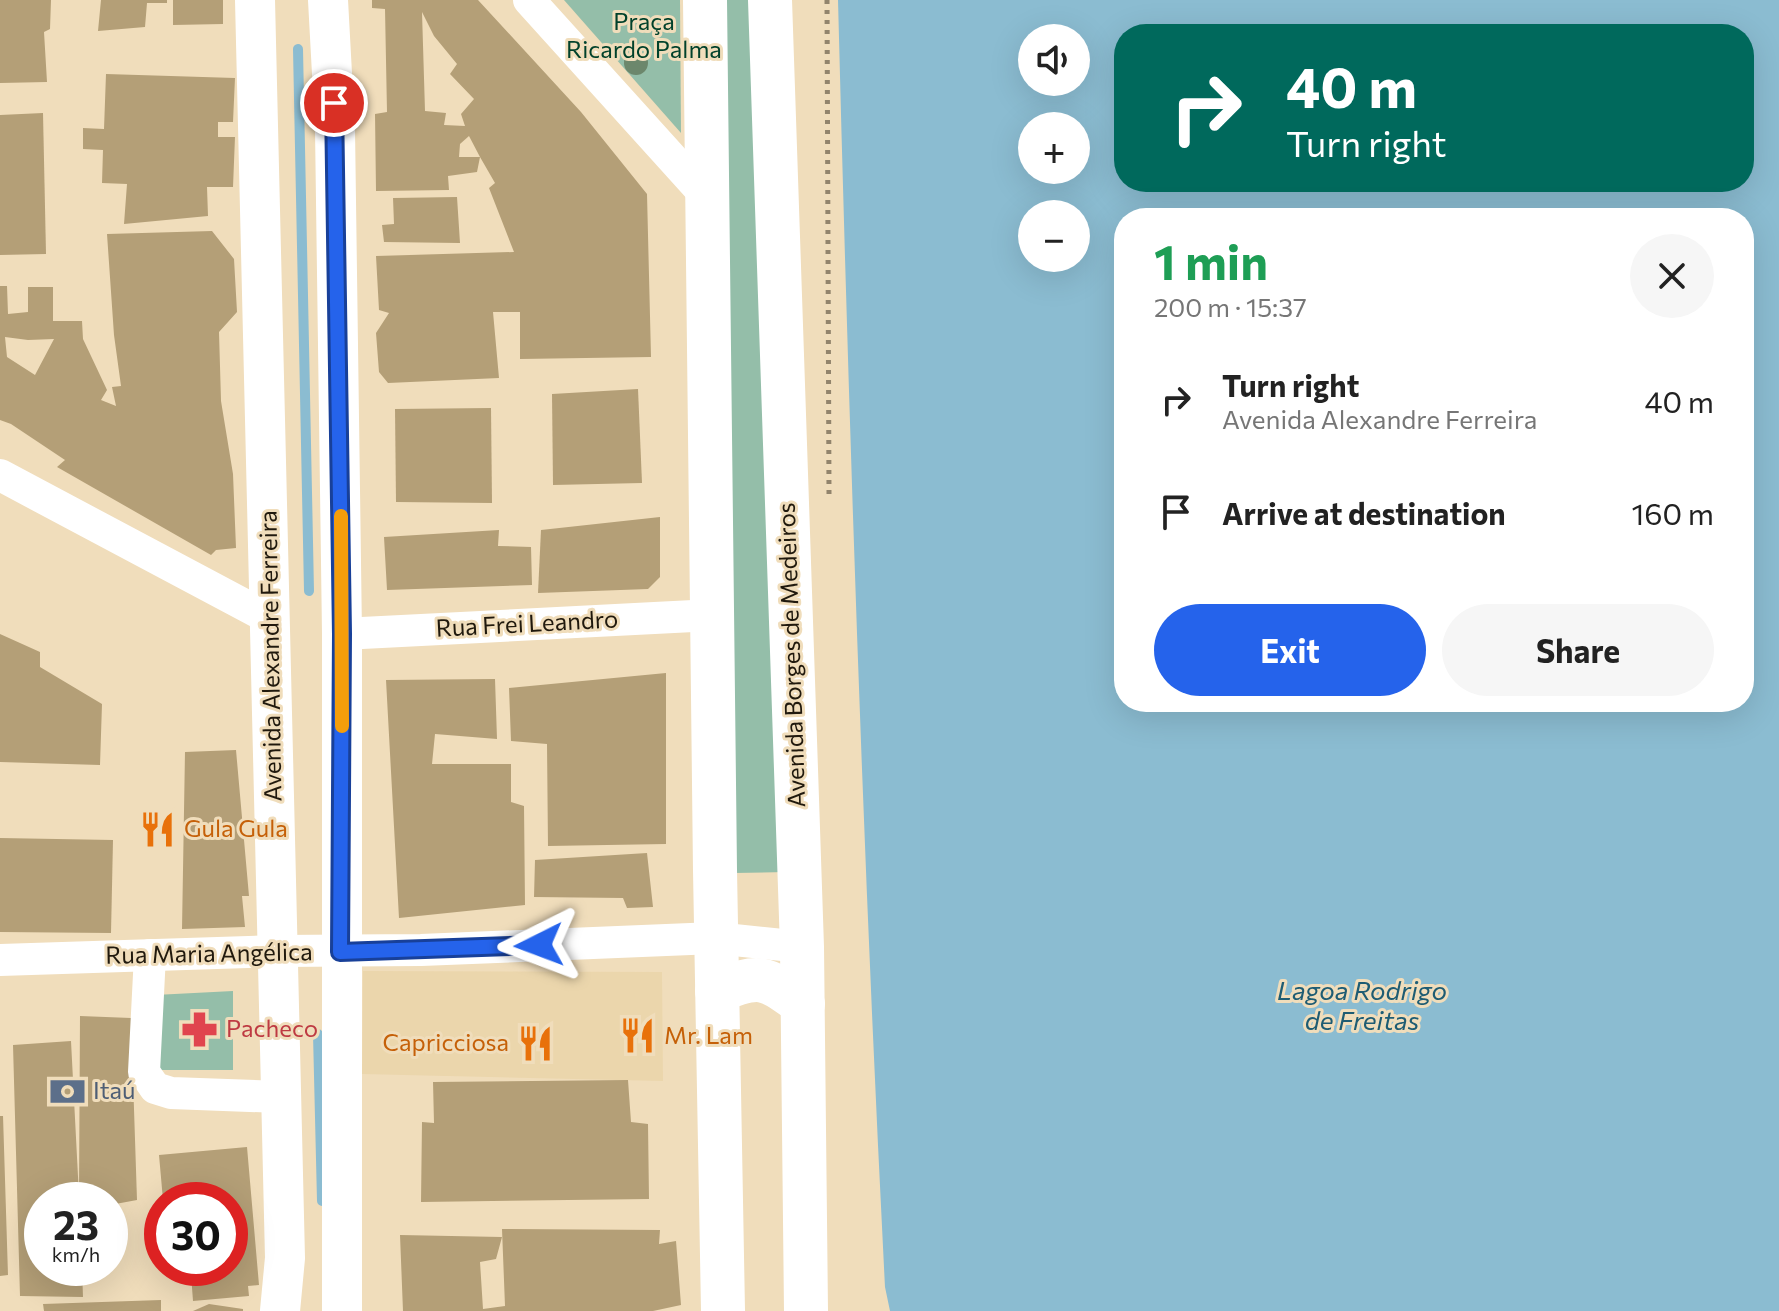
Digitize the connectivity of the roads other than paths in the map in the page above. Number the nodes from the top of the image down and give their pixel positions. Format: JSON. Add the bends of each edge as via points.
{"nodes":[{"id":1,"x":255,"y":0,"type":"edge"},
{"id":2,"x":328,"y":0,"type":"edge"},
{"id":3,"x":529,"y":0,"type":"edge"},
{"id":4,"x":705,"y":0,"type":"edge"},
{"id":5,"x":770,"y":0,"type":"edge"},
{"id":6,"x":707,"y":197,"type":"junction"},
{"id":7,"x":0,"y":475,"type":"edge"},
{"id":8,"x":713,"y":615,"type":"junction"},
{"id":9,"x":271,"y":619,"type":"junction"},
{"id":10,"x":342,"y":634,"type":"junction"},
{"id":11,"x":275,"y":825,"type":"junction"},
{"id":12,"x":341,"y":834,"type":"junction"},
{"id":13,"x":715,"y":938,"type":"junction"},
{"id":14,"x":802,"y":947,"type":"junction"},
{"id":15,"x":278,"y":951,"type":"junction"},
{"id":16,"x":340,"y":952,"type":"junction"},
{"id":17,"x":150,"y":955,"type":"junction"},
{"id":18,"x":0,"y":960,"type":"edge"},
{"id":19,"x":717,"y":991,"type":"junction"},
{"id":20,"x":803,"y":1004,"type":"junction"},
{"id":21,"x":280,"y":1097,"type":"junction"},
{"id":22,"x":280,"y":1311,"type":"edge"},
{"id":23,"x":342,"y":1311,"type":"edge"},
{"id":24,"x":723,"y":1311,"type":"edge"},
{"id":25,"x":806,"y":1311,"type":"edge"}],
"edges":[{"from":1,"to":9,"type":"street","name":"Avenida Alexandre Ferreira"},
{"from":2,"to":10,"type":"street","via":[[335,129]]},
{"from":3,"to":6,"type":"street"},
{"from":4,"to":6,"type":"highway"},
{"from":5,"to":14,"type":"highway","name":"Avenida Borges de Medeiros"},
{"from":6,"to":8,"type":"highway"},
{"from":7,"to":9,"type":"street"},
{"from":8,"to":10,"type":"street","name":"Rua Frei Leandro"},
{"from":8,"to":13,"type":"highway"},
{"from":9,"to":11,"type":"street","name":"Avenida Alexandre Ferreira"},
{"from":10,"to":12,"type":"street"},
{"from":11,"to":12,"type":"street","via":[[283,839],[303,845]]},
{"from":11,"to":15,"type":"street","name":"Avenida Alexandre Ferreira"},
{"from":12,"to":16,"type":"street"},
{"from":13,"to":14,"type":"street","name":"Rua Maria Angélica"},
{"from":13,"to":16,"type":"street","name":"Rua Maria Angélica"},
{"from":13,"to":19,"type":"highway"},
{"from":14,"to":20,"type":"highway","name":"Avenida Borges de Medeiros"},
{"from":15,"to":16,"type":"street","name":"Rua Maria Angélica"},
{"from":15,"to":17,"type":"street","name":"Rua Maria Angélica"},
{"from":15,"to":21,"type":"street","name":"Avenida Alexandre Ferreira"},
{"from":16,"to":23,"type":"street"},
{"from":17,"to":18,"type":"street","name":"Rua Maria Angélica"},
{"from":17,"to":21,"type":"street","via":[[144,1072],[155,1088]]},
{"from":19,"to":20,"type":"highway","via":[[745,980],[772,981]]},
{"from":19,"to":24,"type":"highway"},
{"from":20,"to":25,"type":"highway","name":"Avenida Borges de Medeiros"},
{"from":21,"to":22,"type":"street","name":"Avenida Alexandre Ferreira","via":[[285,1258]]}]}
